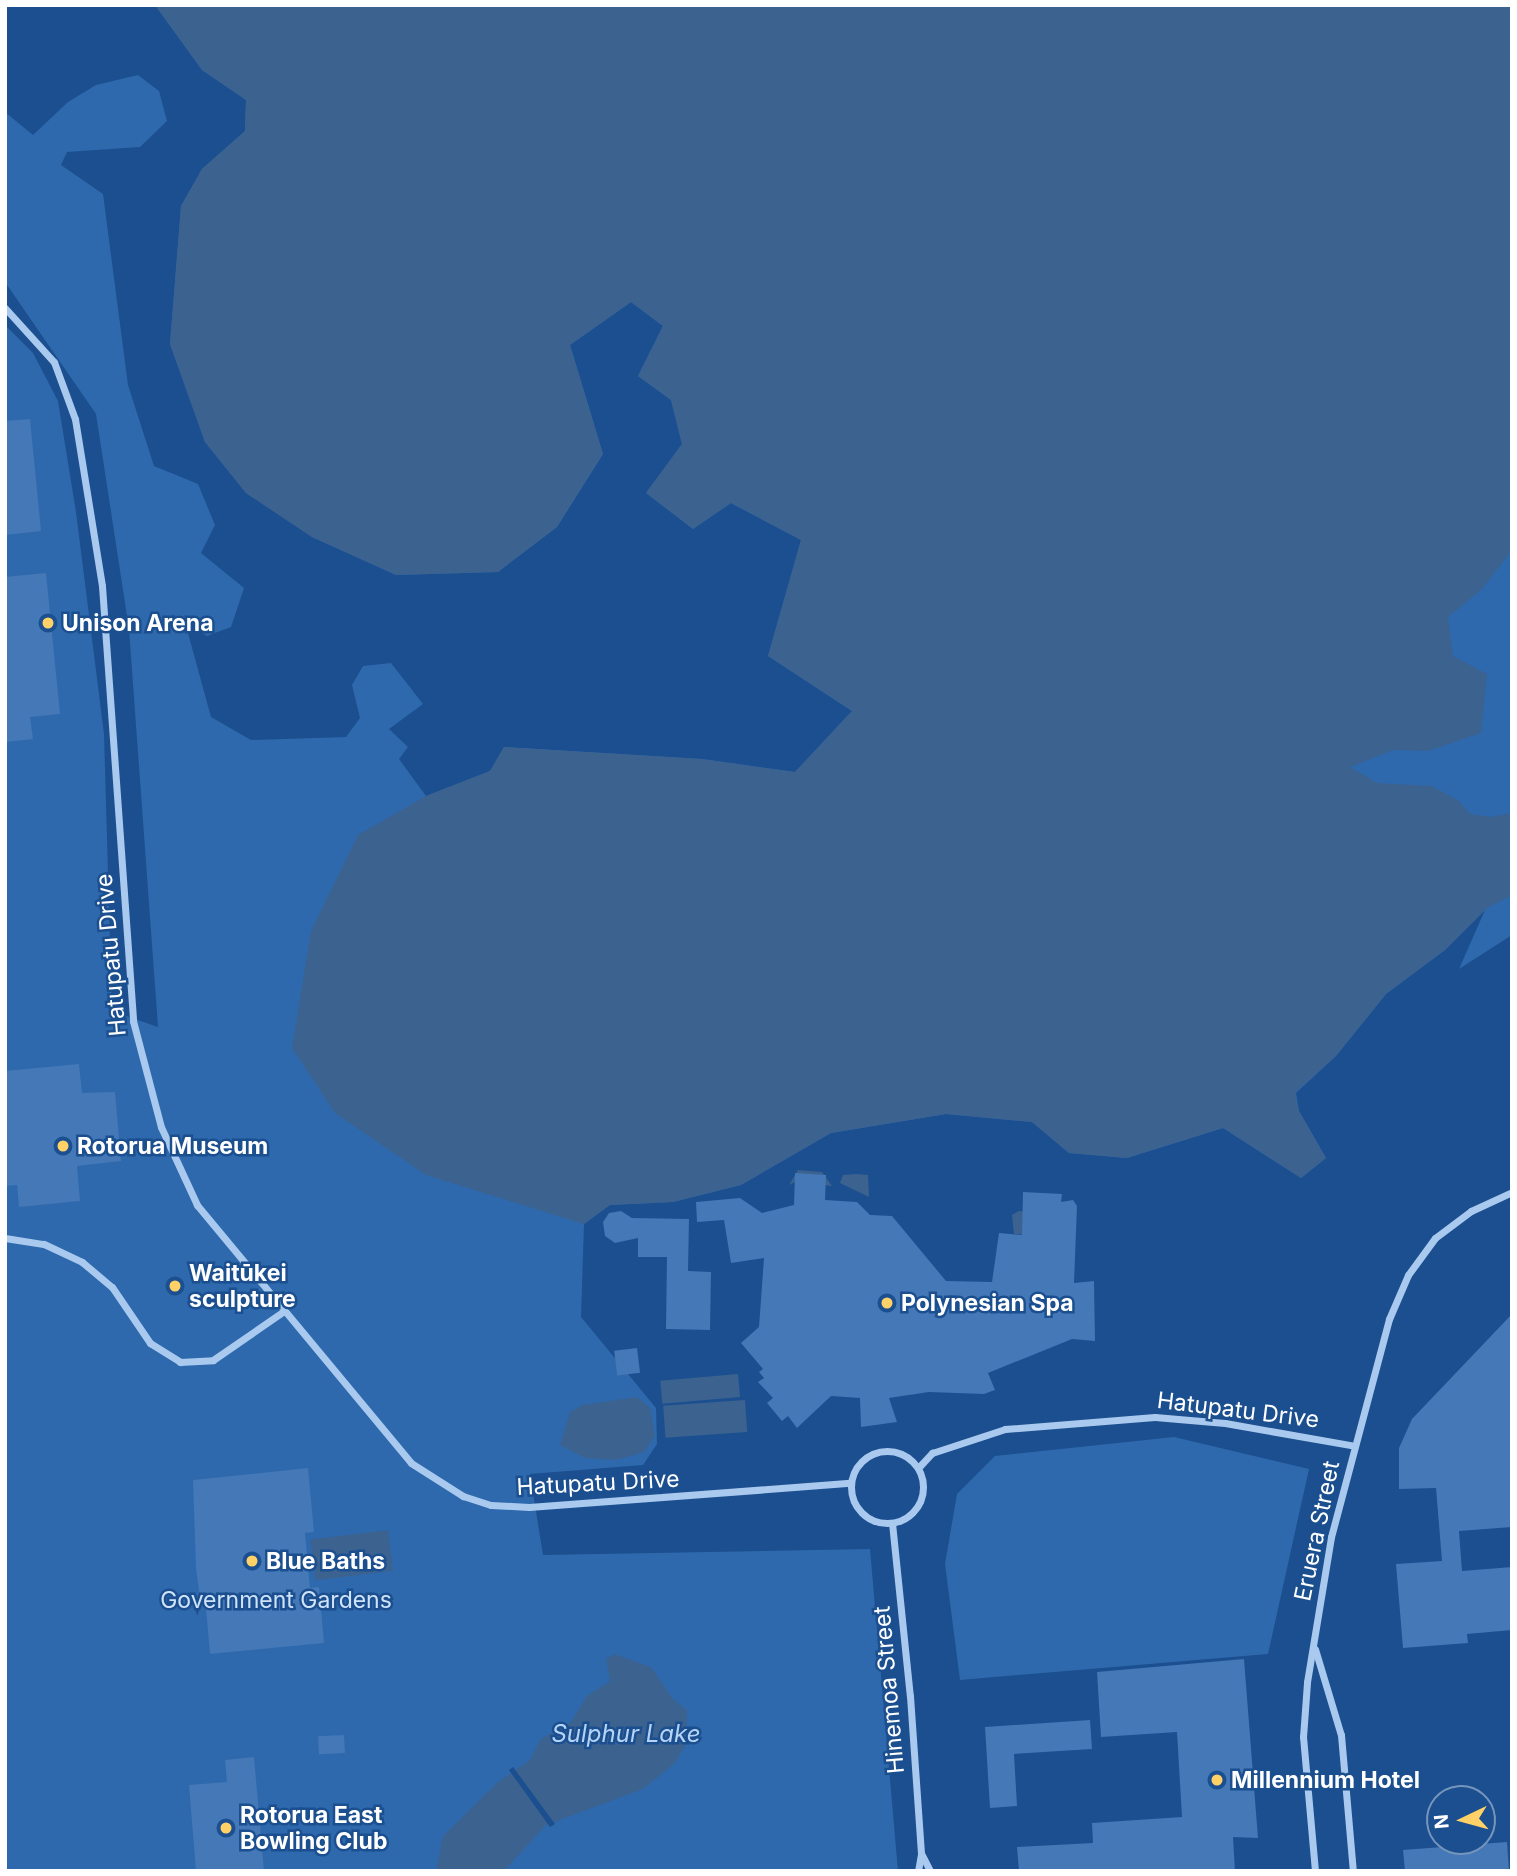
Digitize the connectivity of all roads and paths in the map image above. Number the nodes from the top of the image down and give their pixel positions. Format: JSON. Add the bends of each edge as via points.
{"nodes":[{"id":1,"x":5,"y":308,"type":"edge"},
{"id":2,"x":1512,"y":1192,"type":"edge"},
{"id":3,"x":5,"y":1238,"type":"edge"},
{"id":4,"x":284,"y":1311,"type":"junction"},
{"id":5,"x":1354,"y":1446,"type":"junction"},
{"id":6,"x":918,"y":1468,"type":"junction"},
{"id":7,"x":850,"y":1483,"type":"junction"},
{"id":8,"x":892,"y":1523,"type":"junction"},
{"id":9,"x":1314,"y":1648,"type":"junction"},
{"id":10,"x":921,"y":1854,"type":"junction"},
{"id":11,"x":918,"y":1871,"type":"edge"},
{"id":12,"x":930,"y":1871,"type":"edge"},
{"id":13,"x":1315,"y":1871,"type":"edge"},
{"id":14,"x":1353,"y":1871,"type":"edge"}],
"edges":[{"from":1,"to":4,"type":"street","name":"Hatupatu Drive","via":[[54,362],[75,419],[102,586],[133,1021],[150,1086],[177,1169],[197,1205]]},
{"from":2,"to":5,"type":"street","name":"Eruera Street","via":[[1454,1222],[1415,1264],[1390,1319]]},
{"from":3,"to":4,"type":"street","via":[[44,1244],[82,1262],[112,1287],[150,1343],[180,1362],[214,1360]]},
{"from":4,"to":7,"type":"street","name":"Hatupatu Drive","via":[[411,1463],[477,1501],[528,1507]]},
{"from":5,"to":6,"type":"street","name":"Hatupatu Drive","via":[[1225,1423],[1155,1417],[1005,1429],[932,1453]]},
{"from":5,"to":9,"type":"street","name":"Eruera Street","via":[[1331,1537]]},
{"from":6,"to":7,"type":"street","via":[[905,1455],[882,1450],[860,1461]]},
{"from":6,"to":8,"type":"street","via":[[923,1485],[918,1506]]},
{"from":7,"to":8,"type":"street","via":[[861,1513]]},
{"from":8,"to":10,"type":"street","name":"Hinemoa Street"},
{"from":9,"to":13,"type":"street","name":"Eruera Street","via":[[1303,1737]]},
{"from":9,"to":14,"type":"street","name":"Eruera Street","via":[[1341,1735]]},
{"from":10,"to":11,"type":"street","name":"Hinemoa Street"},
{"from":10,"to":12,"type":"street","name":"Hinemoa Street"}]}
